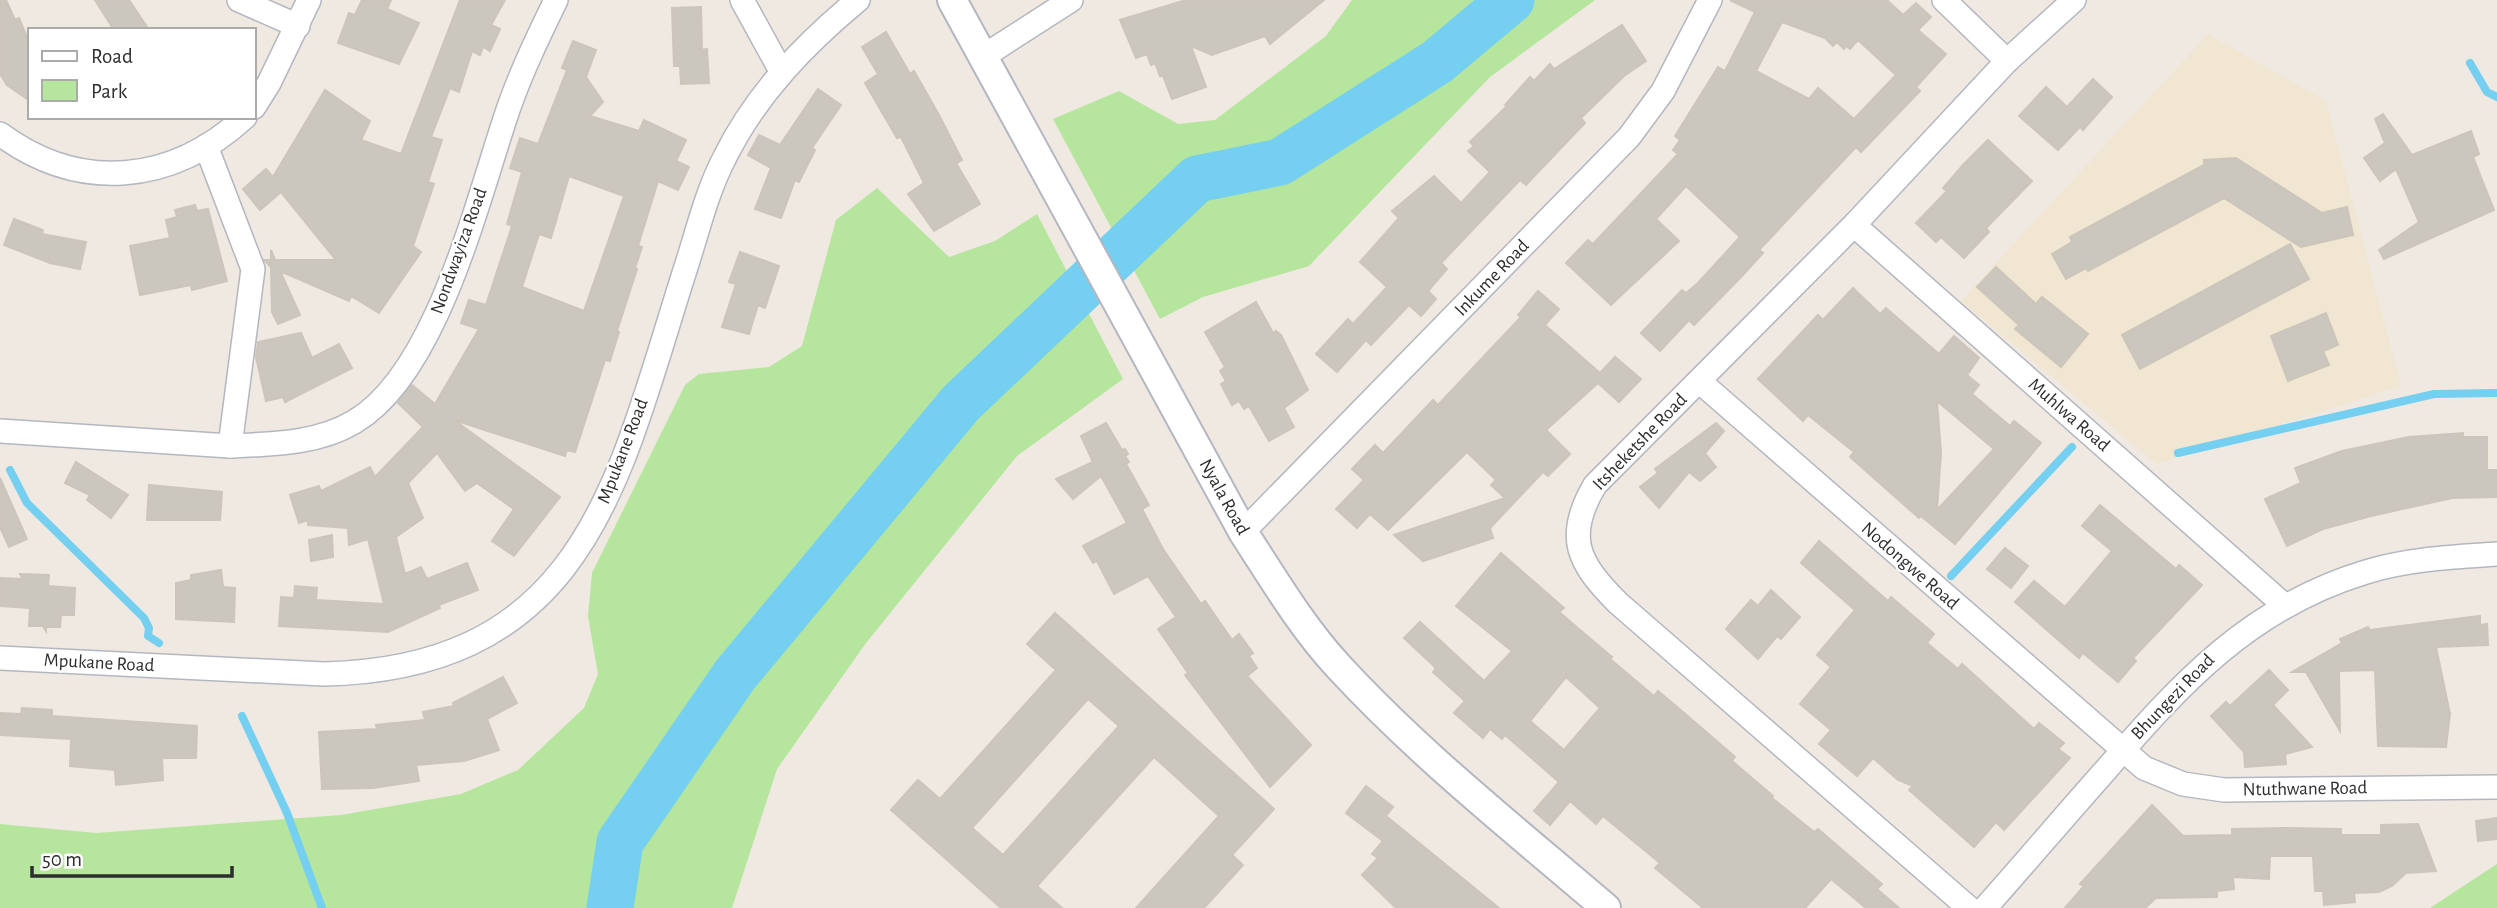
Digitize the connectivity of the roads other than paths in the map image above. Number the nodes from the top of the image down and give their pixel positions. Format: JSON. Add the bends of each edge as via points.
{"nodes":[{"id":1,"x":239,"y":0,"type":"edge"},
{"id":2,"x":309,"y":0,"type":"edge"},
{"id":3,"x":556,"y":0,"type":"edge"},
{"id":4,"x":742,"y":0,"type":"edge"},
{"id":5,"x":858,"y":0,"type":"edge"},
{"id":6,"x":952,"y":0,"type":"edge"},
{"id":7,"x":1071,"y":0,"type":"edge"},
{"id":8,"x":1710,"y":0,"type":"edge"},
{"id":9,"x":1944,"y":0,"type":"edge"},
{"id":10,"x":2074,"y":0,"type":"edge"},
{"id":11,"x":298,"y":26,"type":"junction"},
{"id":12,"x":984,"y":56,"type":"junction"},
{"id":13,"x":2007,"y":61,"type":"junction"},
{"id":14,"x":781,"y":71,"type":"junction"},
{"id":15,"x":256,"y":103,"type":"edge"},
{"id":16,"x":243,"y":119,"type":"edge"},
{"id":17,"x":0,"y":134,"type":"edge"},
{"id":18,"x":206,"y":146,"type":"junction"},
{"id":19,"x":1854,"y":225,"type":"junction"},
{"id":20,"x":1699,"y":381,"type":"junction"},
{"id":21,"x":0,"y":431,"type":"edge"},
{"id":22,"x":230,"y":446,"type":"junction"},
{"id":23,"x":1243,"y":532,"type":"junction"},
{"id":24,"x":2497,"y":554,"type":"edge"},
{"id":25,"x":2285,"y":606,"type":"junction"},
{"id":26,"x":0,"y":658,"type":"edge"},
{"id":27,"x":2122,"y":751,"type":"junction"},
{"id":28,"x":2497,"y":787,"type":"edge"},
{"id":29,"x":1606,"y":908,"type":"edge"},
{"id":30,"x":1969,"y":908,"type":"edge"},
{"id":31,"x":1985,"y":908,"type":"edge"}],
"edges":[{"from":1,"to":11,"type":"street"},
{"from":2,"to":11,"type":"street"},
{"from":3,"to":22,"type":"street","name":"Nondwayiza Road","via":[[511,104],[446,292],[402,377],[380,404],[330,432],[304,441]]},
{"from":4,"to":14,"type":"street"},
{"from":5,"to":14,"type":"street","name":"Mpukane Road"},
{"from":6,"to":12,"type":"street","name":"Nyala Road"},
{"from":7,"to":12,"type":"street"},
{"from":8,"to":23,"type":"street","name":"Inkume Road","via":[[1663,91],[1629,138]]},
{"from":9,"to":13,"type":"street"},
{"from":10,"to":13,"type":"street","name":"Itsheketshe Road"},
{"from":11,"to":15,"type":"street"},
{"from":12,"to":23,"type":"street","name":"Nyala Road"},
{"from":13,"to":19,"type":"street","name":"Itsheketshe Road"},
{"from":14,"to":26,"type":"street","name":"Mpukane Road","via":[[724,157],[611,492],[578,550],[515,618],[460,650],[363,673]]},
{"from":16,"to":18,"type":"street"},
{"from":17,"to":18,"type":"street","via":[[52,165],[107,173],[155,168]]},
{"from":18,"to":22,"type":"street","via":[[253,268]]},
{"from":19,"to":20,"type":"street","name":"Itsheketshe Road"},
{"from":19,"to":25,"type":"street","name":"Muhlwa Road"},
{"from":20,"to":27,"type":"street","name":"Nodongwe Road"},
{"from":20,"to":30,"type":"street","name":"Itsheketshe Road","via":[[1595,485],[1578,524],[1580,556],[1594,579],[1618,603]]},
{"from":21,"to":22,"type":"street","name":"Nondwayiza Road"},
{"from":23,"to":29,"type":"street","name":"Nyala Road","via":[[1290,605],[1337,665],[1431,756]]},
{"from":24,"to":25,"type":"street","name":"Bhungezi Road","via":[[2376,569]]},
{"from":25,"to":27,"type":"street","name":"Bhungezi Road","via":[[2247,629],[2190,676]]},
{"from":27,"to":28,"type":"street","name":"Ntuthwane Road","via":[[2144,768],[2183,784],[2224,790]]},
{"from":27,"to":31,"type":"street","name":"Bhungezi Road"}]}
